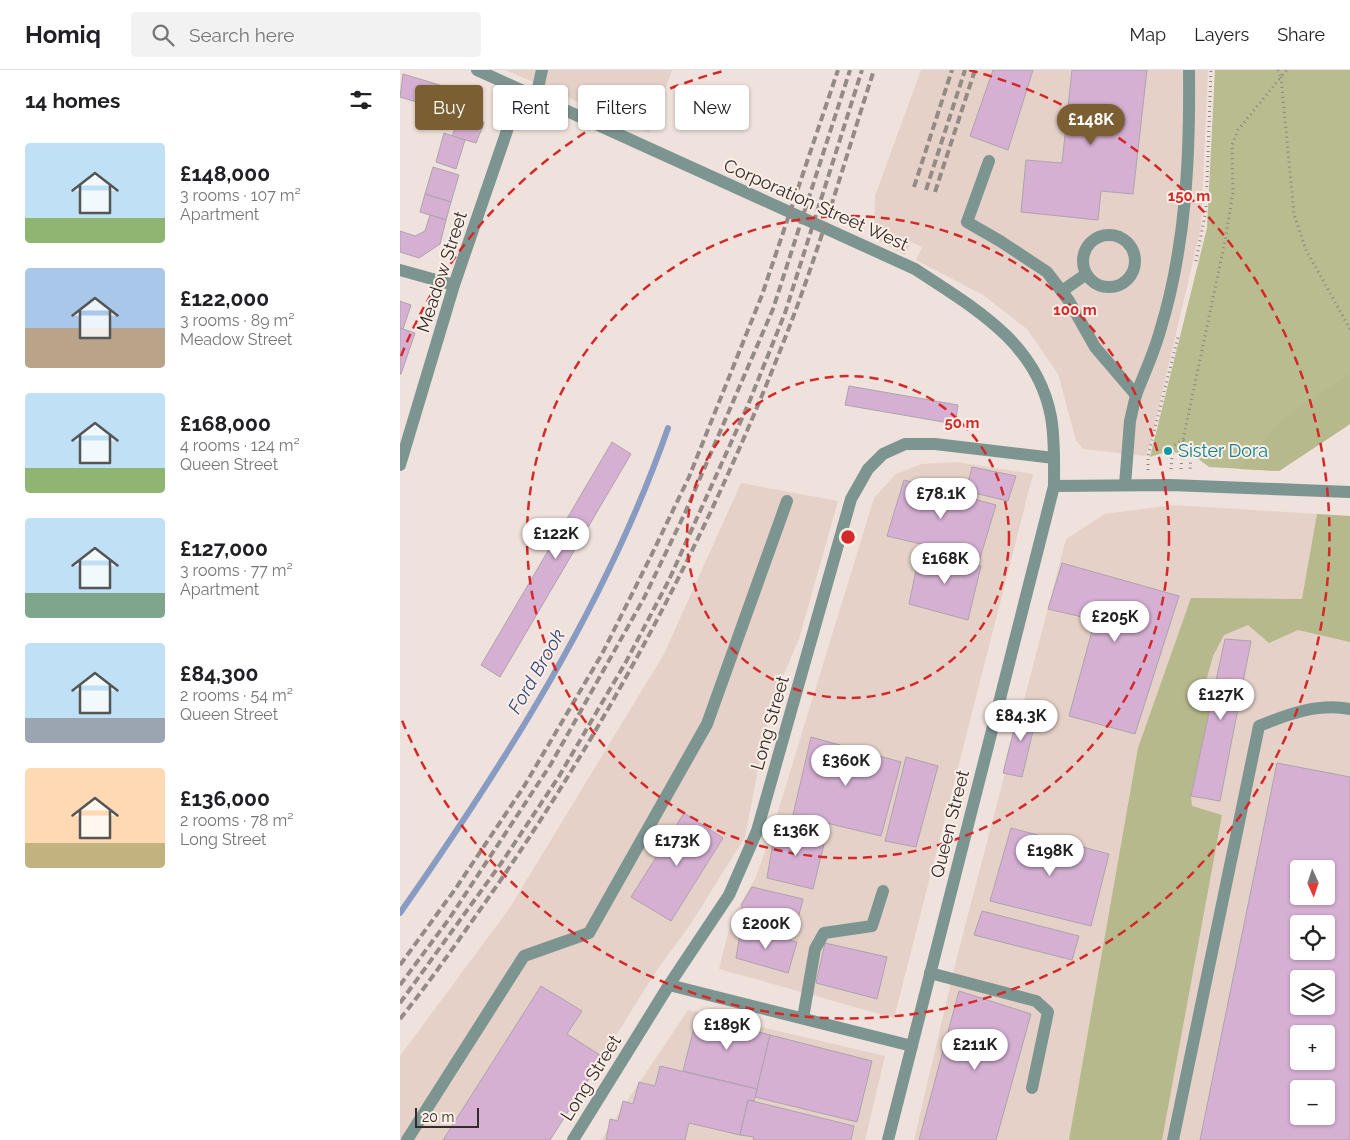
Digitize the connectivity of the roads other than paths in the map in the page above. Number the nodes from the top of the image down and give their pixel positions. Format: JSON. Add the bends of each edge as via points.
{"nodes":[{"id":1,"x":477,"y":70,"type":"edge"},
{"id":2,"x":542,"y":70,"type":"edge"},
{"id":3,"x":1190,"y":70,"type":"edge"},
{"id":4,"x":510,"y":85,"type":"edge"},
{"id":5,"x":539,"y":85,"type":"edge"},
{"id":6,"x":568,"y":112,"type":"edge"},
{"id":7,"x":507,"y":130,"type":"edge"},
{"id":8,"x":989,"y":162,"type":"dead end"},
{"id":9,"x":400,"y":270,"type":"edge"},
{"id":10,"x":1085,"y":274,"type":"junction"},
{"id":11,"x":454,"y":285,"type":"junction"},
{"id":12,"x":1062,"y":291,"type":"junction"},
{"id":13,"x":1136,"y":395,"type":"junction"},
{"id":14,"x":1054,"y":458,"type":"junction"},
{"id":15,"x":400,"y":465,"type":"edge"},
{"id":16,"x":1125,"y":485,"type":"junction"},
{"id":17,"x":1054,"y":486,"type":"junction"},
{"id":18,"x":1350,"y":492,"type":"edge"},
{"id":19,"x":787,"y":501,"type":"dead end"},
{"id":20,"x":1350,"y":709,"type":"edge"},
{"id":21,"x":883,"y":891,"type":"dead end"},
{"id":22,"x":930,"y":973,"type":"junction"},
{"id":23,"x":669,"y":984,"type":"junction"},
{"id":24,"x":803,"y":1018,"type":"junction"},
{"id":25,"x":912,"y":1046,"type":"junction"},
{"id":26,"x":1032,"y":1088,"type":"dead end"},
{"id":27,"x":407,"y":1140,"type":"edge"},
{"id":28,"x":573,"y":1140,"type":"edge"},
{"id":29,"x":888,"y":1140,"type":"edge"},
{"id":30,"x":1172,"y":1140,"type":"edge"}],
"edges":[{"from":1,"to":4,"type":"street","name":"Corporation Street West"},
{"from":2,"to":5,"type":"street"},
{"from":3,"to":13,"type":"street","via":[[1186,198],[1176,269],[1160,331]]},
{"from":6,"to":14,"type":"street","name":"Corporation Street West","via":[[915,270],[980,311],[1018,346],[1040,378],[1052,420]]},
{"from":7,"to":11,"type":"street","name":"Meadow Street"},
{"from":8,"to":12,"type":"street","via":[[968,222],[1047,272]]},
{"from":9,"to":11,"type":"street"},
{"from":10,"to":10,"type":"street","via":[[1082,257],[1085,249],[1098,237],[1115,235],[1130,245],[1134,252],[1134,270],[1124,284],[1107,288],[1091,281]]},
{"from":10,"to":12,"type":"street"},
{"from":11,"to":15,"type":"street","name":"Meadow Street"},
{"from":12,"to":13,"type":"street","via":[[1096,347]]},
{"from":13,"to":16,"type":"street","via":[[1130,421]]},
{"from":14,"to":17,"type":"street","name":"Queen Street"},
{"from":14,"to":23,"type":"street","name":"Long Street","via":[[935,444],[905,444],[883,454],[868,469],[851,499],[757,831],[729,895]]},
{"from":16,"to":17,"type":"street"},
{"from":16,"to":18,"type":"street"},
{"from":17,"to":22,"type":"street","name":"Queen Street"},
{"from":19,"to":27,"type":"street","via":[[707,724],[588,932],[524,956]]},
{"from":20,"to":30,"type":"street","via":[[1299,710],[1258,726]]},
{"from":21,"to":24,"type":"street","via":[[872,926],[824,933],[815,949]]},
{"from":22,"to":25,"type":"street","name":"Queen Street"},
{"from":22,"to":26,"type":"street","via":[[1036,1001],[1048,1012]]},
{"from":23,"to":24,"type":"street"},
{"from":23,"to":28,"type":"street","name":"Long Street"},
{"from":24,"to":25,"type":"street"},
{"from":25,"to":29,"type":"street","name":"Queen Street"}]}
